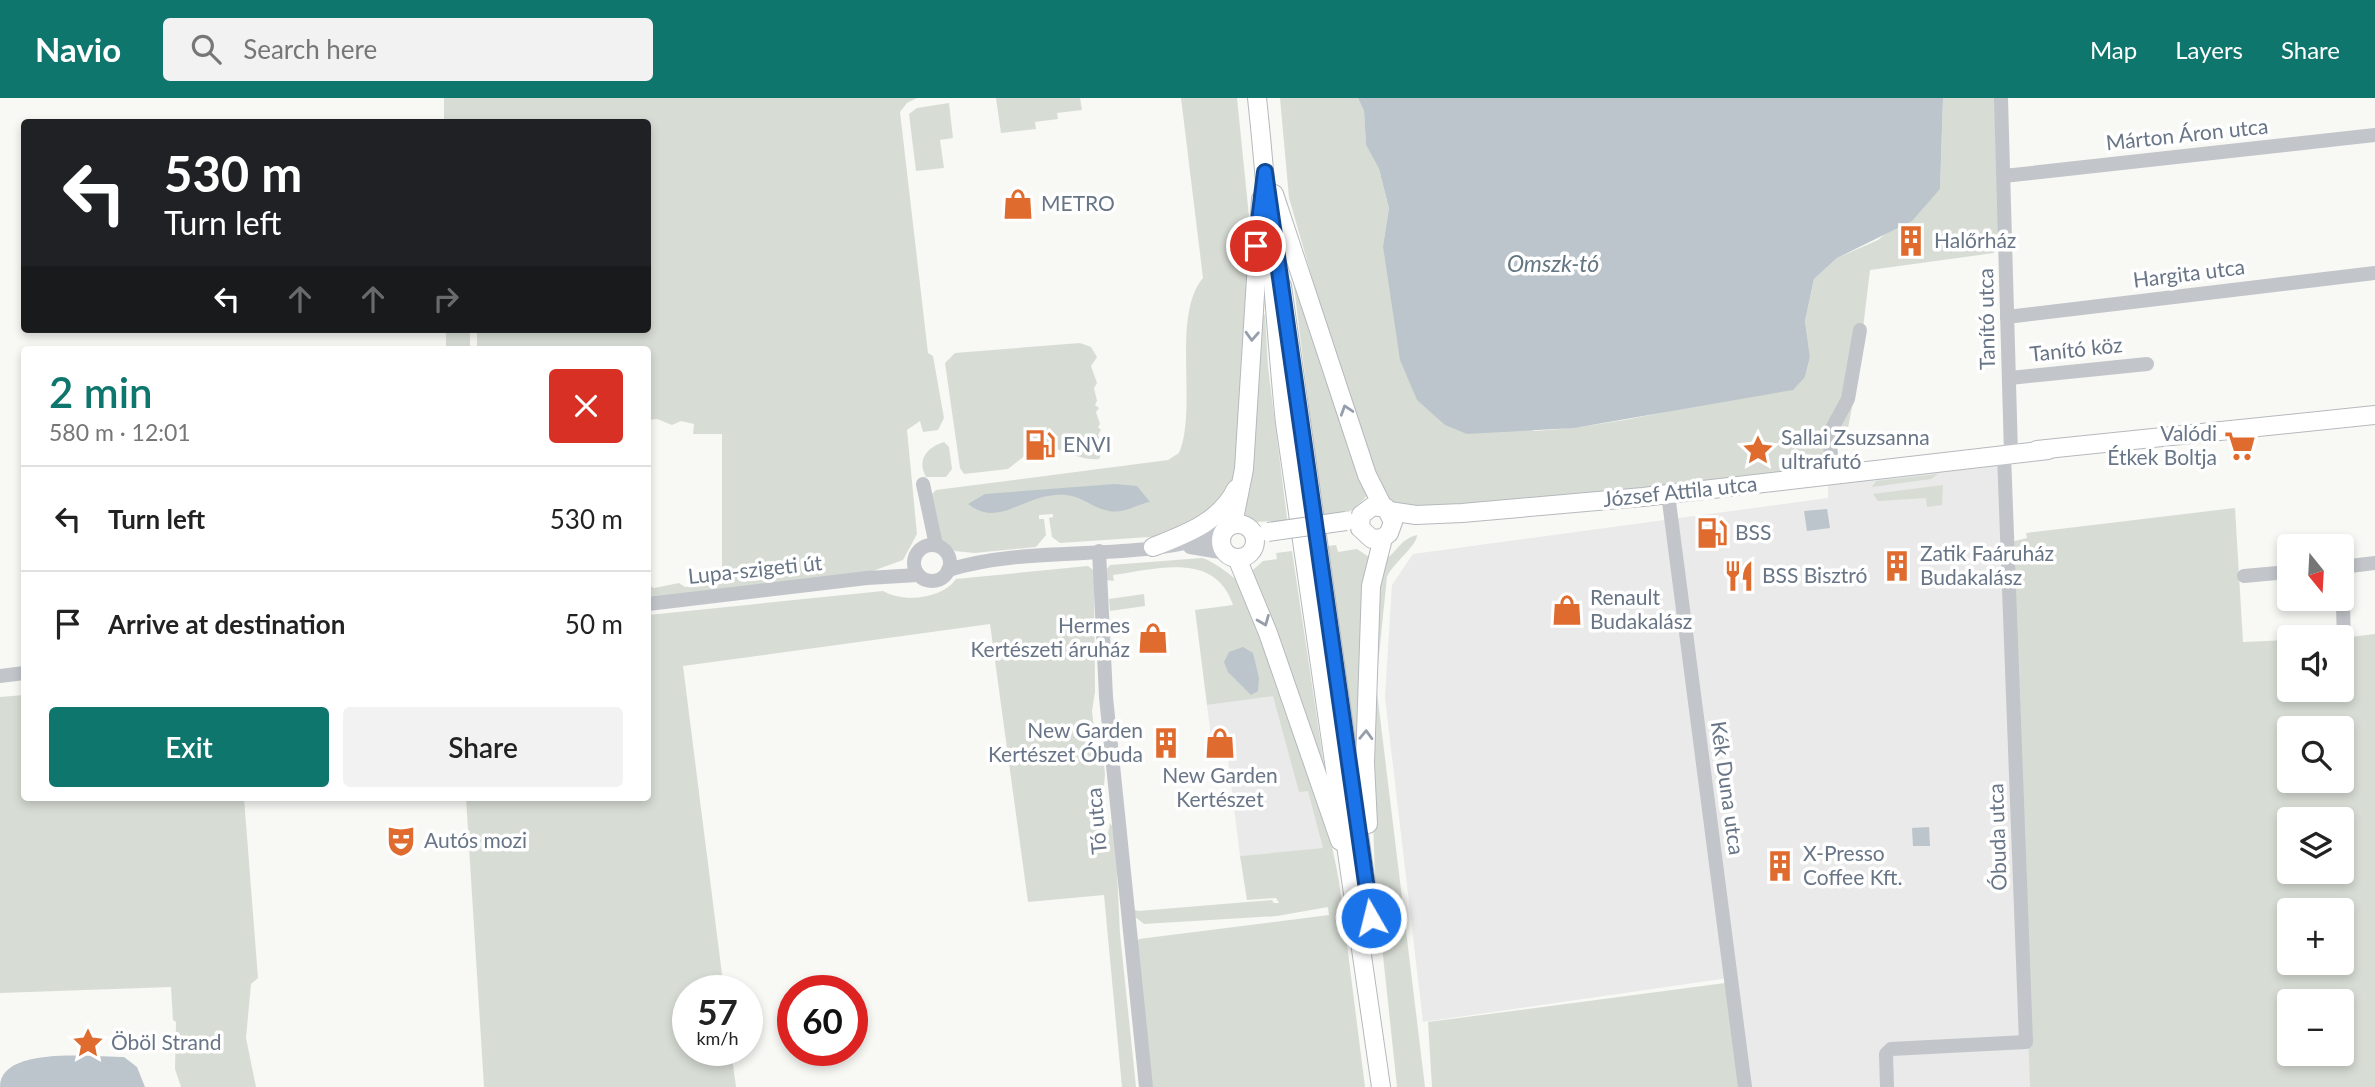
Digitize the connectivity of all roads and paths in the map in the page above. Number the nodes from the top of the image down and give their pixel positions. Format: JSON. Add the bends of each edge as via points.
{"nodes":[{"id":1,"x":1257,"y":98,"type":"edge"},
{"id":2,"x":2001,"y":98,"type":"edge"},
{"id":3,"x":2375,"y":135,"type":"edge"},
{"id":4,"x":1265,"y":172,"type":"junction"},
{"id":5,"x":2004,"y":176,"type":"junction"},
{"id":6,"x":2375,"y":273,"type":"edge"},
{"id":7,"x":2007,"y":317,"type":"junction"},
{"id":8,"x":1860,"y":330,"type":"dead end"},
{"id":9,"x":2147,"y":364,"type":"dead end"},
{"id":10,"x":2010,"y":378,"type":"junction"},
{"id":11,"x":2375,"y":415,"type":"edge"},
{"id":12,"x":2012,"y":454,"type":"junction"},
{"id":13,"x":1244,"y":469,"type":"junction"},
{"id":14,"x":1833,"y":475,"type":"junction"},
{"id":15,"x":923,"y":484,"type":"dead end"},
{"id":16,"x":1668,"y":494,"type":"junction"},
{"id":17,"x":925,"y":500,"type":"junction"},
{"id":18,"x":1386,"y":509,"type":"junction"},
{"id":19,"x":1462,"y":513,"type":"junction"},
{"id":20,"x":1354,"y":525,"type":"junction"},
{"id":21,"x":1228,"y":529,"type":"junction"},
{"id":22,"x":1386,"y":535,"type":"junction"},
{"id":23,"x":1261,"y":538,"type":"junction"},
{"id":24,"x":1153,"y":547,"type":"junction"},
{"id":25,"x":941,"y":548,"type":"junction"},
{"id":26,"x":1099,"y":551,"type":"junction"},
{"id":27,"x":917,"y":552,"type":"junction"},
{"id":28,"x":1231,"y":556,"type":"junction"},
{"id":29,"x":1020,"y":557,"type":"junction"},
{"id":30,"x":2375,"y":564,"type":"edge"},
{"id":31,"x":2354,"y":566,"type":"edge"},
{"id":32,"x":948,"y":570,"type":"junction"},
{"id":33,"x":2277,"y":573,"type":"edge"},
{"id":34,"x":918,"y":575,"type":"junction"},
{"id":35,"x":2244,"y":576,"type":"dead end"},
{"id":36,"x":867,"y":578,"type":"junction"},
{"id":37,"x":651,"y":604,"type":"edge"},
{"id":38,"x":21,"y":673,"type":"edge"},
{"id":39,"x":0,"y":676,"type":"edge"},
{"id":40,"x":1359,"y":875,"type":"junction"},
{"id":41,"x":1146,"y":1087,"type":"edge"},
{"id":42,"x":1381,"y":1087,"type":"edge"},
{"id":43,"x":1392,"y":1087,"type":"edge"},
{"id":44,"x":1745,"y":1087,"type":"edge"},
{"id":45,"x":1886,"y":1087,"type":"edge"}],
"edges":[{"from":1,"to":4,"type":"main road"},
{"from":2,"to":5,"type":"street","name":"Tanító utca"},
{"from":3,"to":5,"type":"street","name":"Márton Áron utca"},
{"from":4,"to":13,"type":"main road","one_way":true,"via":[[1257,225]]},
{"from":18,"to":4,"type":"main road","one_way":true,"via":[[1367,475],[1291,238]]},
{"from":4,"to":40,"type":"main road"},
{"from":5,"to":7,"type":"street","name":"Tanító utca"},
{"from":6,"to":7,"type":"street","name":"Hargita utca"},
{"from":7,"to":10,"type":"street","name":"Tanító utca"},
{"from":8,"to":14,"type":"street","via":[[1847,398],[1829,434]]},
{"from":9,"to":10,"type":"street","name":"Tanító köz"},
{"from":10,"to":12,"type":"street","name":"Tanító utca"},
{"from":11,"to":12,"type":"main road","name":"József Attila utca"},
{"from":12,"to":14,"type":"main road","name":"József Attila utca"},
{"from":12,"to":45,"type":"street","name":"Óbuda utca","via":[[2026,1042],[1891,1049],[1886,1054]]},
{"from":13,"to":21,"type":"main road"},
{"from":13,"to":24,"type":"main road","via":[[1228,504],[1204,524]]},
{"from":14,"to":16,"type":"main road","name":"József Attila utca"},
{"from":15,"to":17,"type":"street"},
{"from":16,"to":19,"type":"main road","name":"József Attila utca"},
{"from":16,"to":44,"type":"street","name":"Kék Duna utca"},
{"from":17,"to":25,"type":"street"},
{"from":17,"to":27,"type":"street"},
{"from":18,"to":19,"type":"main road","name":"József Attila utca","via":[[1416,516]]},
{"from":18,"to":20,"type":"main road","via":[[1373,506]]},
{"from":18,"to":22,"type":"main road","via":[[1393,522]]},
{"from":19,"to":22,"type":"main road","name":"József Attila utca","via":[[1408,524]]},
{"from":20,"to":22,"type":"main road","via":[[1372,538]]},
{"from":20,"to":23,"type":"main road","bridge":true},
{"from":21,"to":23,"type":"main road","via":[[1244,525]]},
{"from":21,"to":24,"type":"street","name":"Lupa-szigeti út"},
{"from":21,"to":28,"type":"main road","via":[[1221,543]]},
{"from":40,"to":22,"type":"main road","one_way":true,"via":[[1369,850],[1365,763],[1371,586]]},
{"from":23,"to":28,"type":"main road","via":[[1248,555]]},
{"from":24,"to":26,"type":"street","name":"Lupa-szigeti út"},
{"from":24,"to":28,"type":"street","name":"Lupa-szigeti út","via":[[1202,548]]},
{"from":25,"to":27,"type":"street","name":"Lupa-szigeti út"},
{"from":25,"to":29,"type":"street","name":"Lupa-szigeti út","via":[[977,558]]},
{"from":25,"to":32,"type":"street","via":[[950,561]]},
{"from":26,"to":29,"type":"street","name":"Lupa-szigeti út"},
{"from":26,"to":41,"type":"street","name":"Tó utca","via":[[1106,697]]},
{"from":27,"to":34,"type":"street","via":[[914,565]]},
{"from":27,"to":36,"type":"street","name":"Lupa-szigeti út","via":[[904,564]]},
{"from":28,"to":40,"type":"main road","one_way":true,"via":[[1268,633]]},
{"from":29,"to":32,"type":"street","name":"Lupa-szigeti út"},
{"from":30,"to":31,"type":"street"},
{"from":32,"to":34,"type":"street","name":"Lupa-szigeti út","via":[[934,580]]},
{"from":33,"to":35,"type":"street"},
{"from":34,"to":36,"type":"street","name":"Lupa-szigeti út"},
{"from":36,"to":37,"type":"street","name":"Lupa-szigeti út"},
{"from":38,"to":39,"type":"street"},
{"from":40,"to":42,"type":"main road"},
{"from":40,"to":43,"type":"main road"}]}
